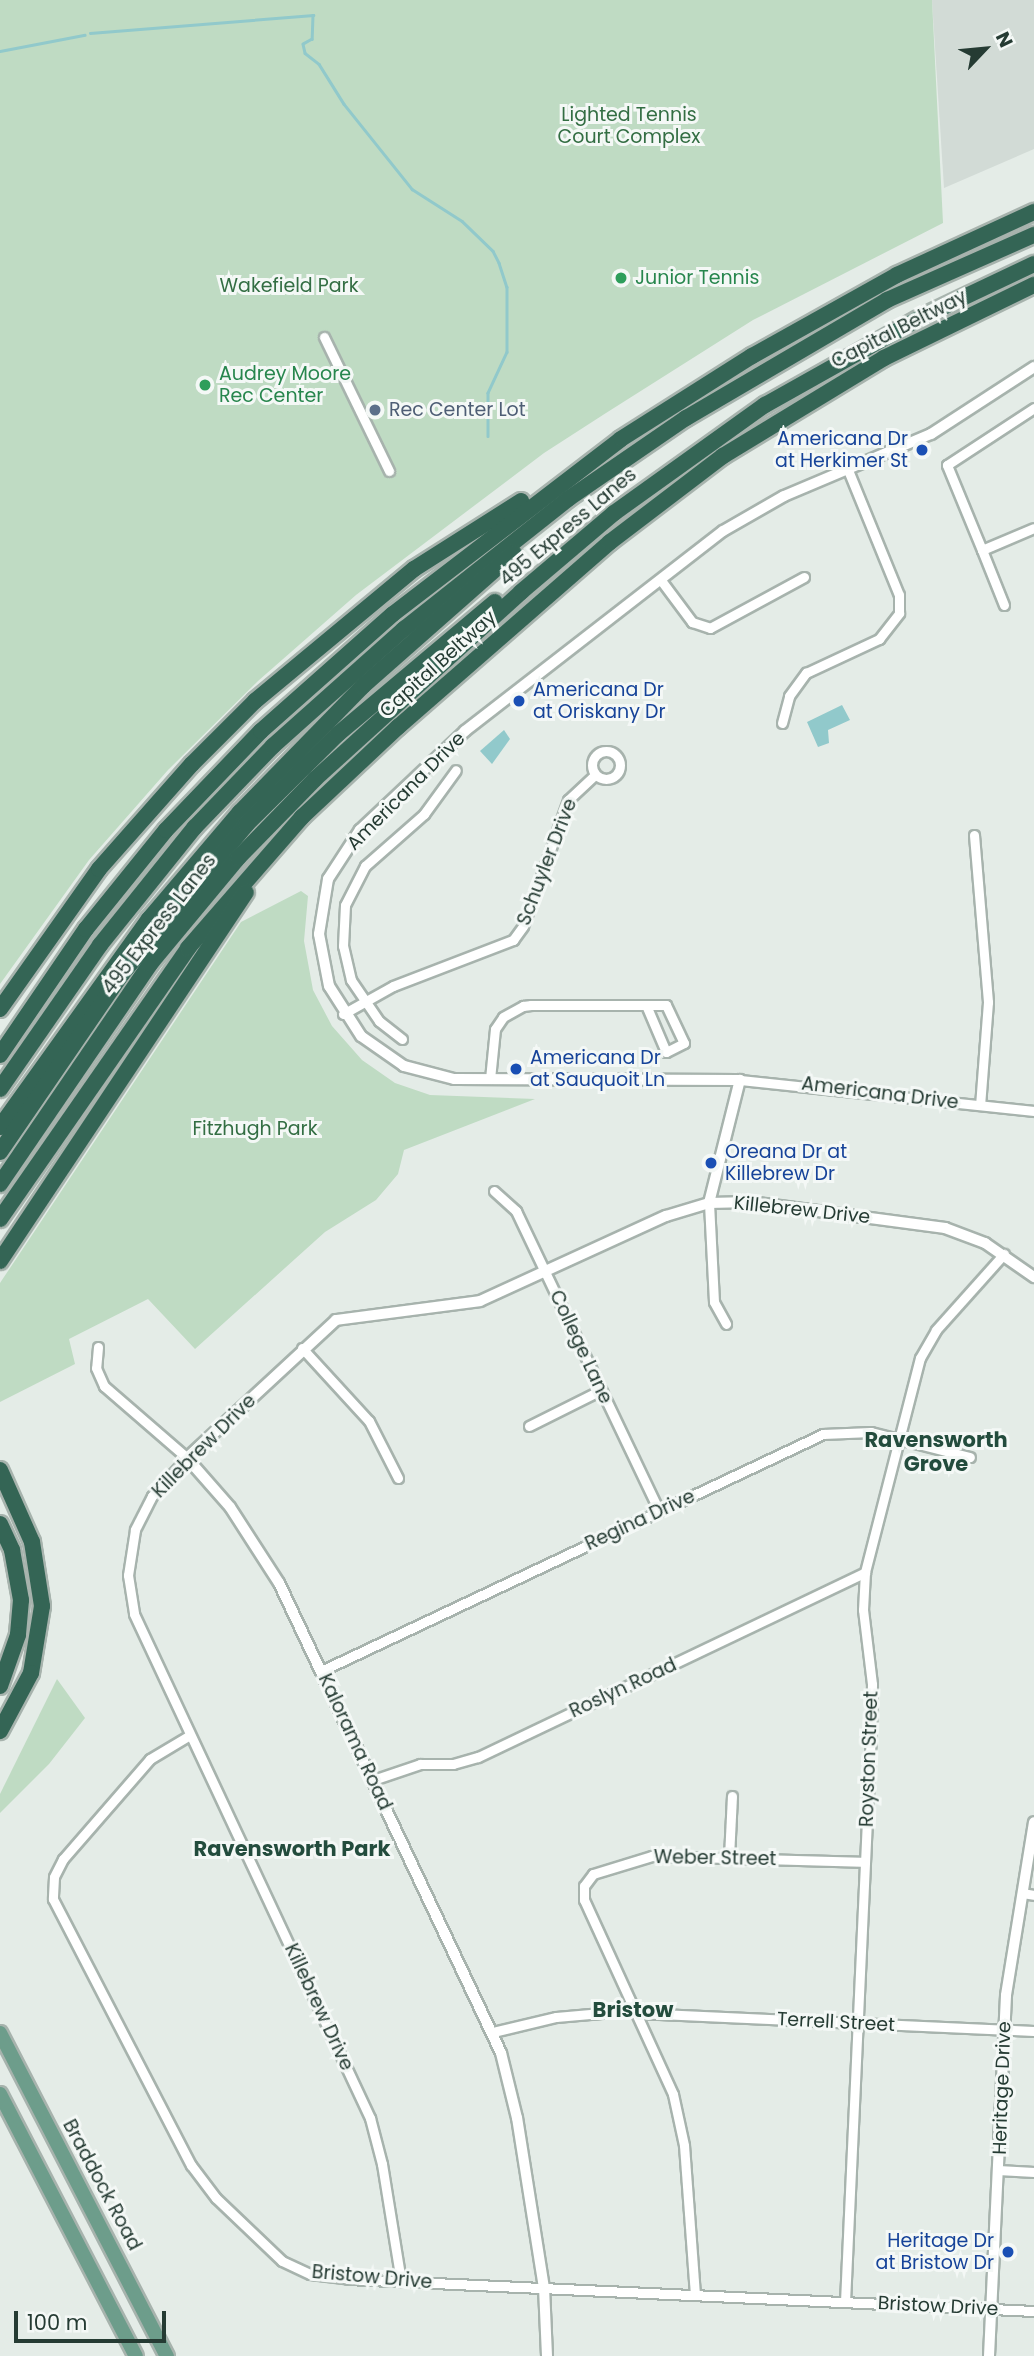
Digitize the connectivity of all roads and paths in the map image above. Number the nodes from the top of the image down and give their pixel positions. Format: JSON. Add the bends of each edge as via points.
{"nodes":[{"id":1,"x":1034,"y":212,"type":"edge"},
{"id":2,"x":1034,"y":235,"type":"edge"},
{"id":3,"x":1034,"y":264,"type":"edge"},
{"id":4,"x":1034,"y":285,"type":"edge"},
{"id":5,"x":324,"y":337,"type":"dead end"},
{"id":6,"x":1034,"y":367,"type":"edge"},
{"id":7,"x":1034,"y":408,"type":"edge"},
{"id":8,"x":621,"y":439,"type":"junction"},
{"id":9,"x":648,"y":442,"type":"junction"},
{"id":10,"x":848,"y":470,"type":"junction"},
{"id":11,"x":389,"y":471,"type":"dead end"},
{"id":12,"x":667,"y":472,"type":"junction"},
{"id":13,"x":1034,"y":528,"type":"edge"},
{"id":14,"x":982,"y":550,"type":"junction"},
{"id":15,"x":804,"y":577,"type":"dead end"},
{"id":16,"x":660,"y":579,"type":"junction"},
{"id":17,"x":1004,"y":605,"type":"dead end"},
{"id":18,"x":782,"y":723,"type":"dead end"},
{"id":19,"x":456,"y":770,"type":"dead end"},
{"id":20,"x":595,"y":775,"type":"dead end"},
{"id":21,"x":302,"y":817,"type":"junction"},
{"id":22,"x":974,"y":835,"type":"dead end"},
{"id":23,"x":363,"y":1002,"type":"junction"},
{"id":24,"x":646,"y":1005,"type":"junction"},
{"id":25,"x":0,"y":1009,"type":"edge"},
{"id":26,"x":343,"y":1014,"type":"junction"},
{"id":27,"x":402,"y":1039,"type":"dead end"},
{"id":28,"x":0,"y":1055,"type":"edge"},
{"id":29,"x":490,"y":1079,"type":"junction"},
{"id":30,"x":740,"y":1080,"type":"junction"},
{"id":31,"x":0,"y":1089,"type":"edge"},
{"id":32,"x":981,"y":1105,"type":"junction"},
{"id":33,"x":1034,"y":1111,"type":"edge"},
{"id":34,"x":0,"y":1127,"type":"edge"},
{"id":35,"x":0,"y":1152,"type":"edge"},
{"id":36,"x":0,"y":1184,"type":"edge"},
{"id":37,"x":494,"y":1191,"type":"dead end"},
{"id":38,"x":709,"y":1203,"type":"junction"},
{"id":39,"x":0,"y":1219,"type":"edge"},
{"id":40,"x":1004,"y":1254,"type":"junction"},
{"id":41,"x":0,"y":1261,"type":"edge"},
{"id":42,"x":546,"y":1273,"type":"junction"},
{"id":43,"x":1034,"y":1277,"type":"edge"},
{"id":44,"x":726,"y":1324,"type":"dead end"},
{"id":45,"x":98,"y":1347,"type":"dead end"},
{"id":46,"x":302,"y":1348,"type":"junction"},
{"id":47,"x":601,"y":1390,"type":"junction"},
{"id":48,"x":530,"y":1426,"type":"dead end"},
{"id":49,"x":898,"y":1439,"type":"junction"},
{"id":50,"x":970,"y":1457,"type":"dead end"},
{"id":51,"x":187,"y":1458,"type":"junction"},
{"id":52,"x":0,"y":1470,"type":"edge"},
{"id":53,"x":398,"y":1478,"type":"dead end"},
{"id":54,"x":659,"y":1511,"type":"junction"},
{"id":55,"x":0,"y":1524,"type":"edge"},
{"id":56,"x":865,"y":1572,"type":"junction"},
{"id":57,"x":321,"y":1671,"type":"junction"},
{"id":58,"x":0,"y":1686,"type":"edge"},
{"id":59,"x":0,"y":1731,"type":"edge"},
{"id":60,"x":190,"y":1735,"type":"junction"},
{"id":61,"x":373,"y":1780,"type":"junction"},
{"id":62,"x":732,"y":1796,"type":"dead end"},
{"id":63,"x":1034,"y":1822,"type":"edge"},
{"id":64,"x":729,"y":1857,"type":"junction"},
{"id":65,"x":865,"y":1862,"type":"junction"},
{"id":66,"x":1028,"y":1894,"type":"edge"},
{"id":67,"x":636,"y":2012,"type":"junction"},
{"id":68,"x":857,"y":2023,"type":"junction"},
{"id":69,"x":1003,"y":2030,"type":"junction"},
{"id":70,"x":1034,"y":2031,"type":"edge"},
{"id":71,"x":493,"y":2032,"type":"junction"},
{"id":72,"x":0,"y":2033,"type":"edge"},
{"id":73,"x":0,"y":2094,"type":"edge"},
{"id":74,"x":998,"y":2170,"type":"junction"},
{"id":75,"x":1034,"y":2172,"type":"edge"},
{"id":76,"x":401,"y":2281,"type":"junction"},
{"id":77,"x":544,"y":2288,"type":"junction"},
{"id":78,"x":695,"y":2295,"type":"junction"},
{"id":79,"x":845,"y":2302,"type":"junction"},
{"id":80,"x":991,"y":2309,"type":"junction"},
{"id":81,"x":1034,"y":2311,"type":"edge"},
{"id":82,"x":166,"y":2353,"type":"edge"},
{"id":83,"x":136,"y":2356,"type":"edge"},
{"id":84,"x":547,"y":2356,"type":"edge"},
{"id":85,"x":989,"y":2356,"type":"edge"}],
"edges":[{"from":1,"to":8,"type":"highway","via":[[841,305]]},
{"from":2,"to":9,"type":"highway","name":"495 Express Lanes","via":[[849,320]]},
{"from":3,"to":12,"type":"highway","name":"495 Express Lanes","via":[[836,363]]},
{"from":4,"to":21,"type":"highway","name":"Capital Beltway","via":[[828,390],[658,502],[447,684]]},
{"from":5,"to":11,"type":"street"},
{"from":6,"to":10,"type":"street","name":"Americana Drive","via":[[931,434]]},
{"from":7,"to":14,"type":"street","via":[[947,465]]},
{"from":8,"to":25,"type":"highway","via":[[433,555],[255,701],[99,869]]},
{"from":8,"to":28,"type":"highway","via":[[393,614],[215,777],[94,918]]},
{"from":9,"to":31,"type":"highway","name":"495 Express Lanes","via":[[536,523],[404,629],[227,791],[132,902]]},
{"from":9,"to":34,"type":"highway","via":[[420,634],[268,782],[149,919]]},
{"from":10,"to":16,"type":"street","name":"Americana Drive","via":[[758,509]]},
{"from":10,"to":18,"type":"street","via":[[899,595],[899,613],[879,639],[806,673],[789,696]]},
{"from":12,"to":35,"type":"highway","via":[[552,555],[292,777],[128,966]]},
{"from":12,"to":36,"type":"highway","name":"495 Express Lanes","via":[[512,601],[315,779],[238,858],[150,964]]},
{"from":13,"to":14,"type":"street"},
{"from":14,"to":17,"type":"street"},
{"from":15,"to":16,"type":"street","via":[[710,628],[692,622]]},
{"from":16,"to":26,"type":"street","name":"Americana Drive","via":[[466,731],[347,846],[322,897],[319,934],[325,975]]},
{"from":19,"to":23,"type":"street","via":[[424,814],[376,854],[349,890],[343,946],[351,980]]},
{"from":20,"to":23,"type":"street","name":"Schuyler Drive","via":[[581,783],[568,800],[523,926],[513,940]]},
{"from":21,"to":39,"type":"highway","name":"Capital Beltway","via":[[241,883],[152,996]]},
{"from":21,"to":41,"type":"highway","via":[[200,959]]},
{"from":22,"to":32,"type":"street","via":[[988,1002]]},
{"from":23,"to":26,"type":"street","name":"Schuyler Drive"},
{"from":23,"to":27,"type":"street"},
{"from":24,"to":24,"type":"street","via":[[666,1005],[684,1043],[666,1052]]},
{"from":24,"to":29,"type":"street","via":[[531,1005],[513,1010],[495,1029]]},
{"from":26,"to":29,"type":"street","name":"Americana Drive","via":[[373,1046],[404,1066],[446,1078]]},
{"from":29,"to":30,"type":"street","name":"Americana Drive"},
{"from":30,"to":32,"type":"street","name":"Americana Drive"},
{"from":30,"to":38,"type":"street"},
{"from":32,"to":33,"type":"street","name":"Americana Drive"},
{"from":37,"to":42,"type":"street","name":"College Lane","via":[[516,1211]]},
{"from":38,"to":40,"type":"street","name":"Killebrew Drive","via":[[750,1202],[924,1224],[967,1235]]},
{"from":38,"to":42,"type":"street","name":"Killebrew Drive","via":[[666,1216]]},
{"from":38,"to":44,"type":"street","via":[[714,1302]]},
{"from":40,"to":43,"type":"street","name":"Killebrew Drive"},
{"from":40,"to":49,"type":"street","name":"Royston Street","via":[[926,1345]]},
{"from":42,"to":46,"type":"street","name":"Killebrew Drive","via":[[480,1301],[345,1317]]},
{"from":42,"to":47,"type":"street","name":"College Lane"},
{"from":45,"to":51,"type":"street","name":"Kalorama Road","via":[[96,1368],[104,1386]]},
{"from":46,"to":51,"type":"street","name":"Killebrew Drive"},
{"from":46,"to":53,"type":"street","via":[[369,1421]]},
{"from":47,"to":48,"type":"street"},
{"from":47,"to":54,"type":"street","name":"College Lane"},
{"from":49,"to":50,"type":"street","name":"Regina Drive"},
{"from":49,"to":54,"type":"street","name":"Regina Drive","via":[[853,1430],[824,1434]]},
{"from":49,"to":56,"type":"street","name":"Royston Street"},
{"from":51,"to":57,"type":"street","name":"Kalorama Road","via":[[230,1507],[269,1564]]},
{"from":51,"to":60,"type":"street","name":"Killebrew Drive","via":[[143,1512],[131,1541],[128,1575],[138,1625]]},
{"from":52,"to":59,"type":"highway","via":[[32,1542],[42,1606],[31,1673]]},
{"from":54,"to":57,"type":"street","name":"Regina Drive"},
{"from":55,"to":58,"type":"highway","via":[[12,1550],[21,1600],[18,1635]]},
{"from":56,"to":61,"type":"street","name":"Roslyn Road","via":[[478,1758],[413,1765]]},
{"from":56,"to":65,"type":"street","name":"Royston Street","via":[[863,1610],[872,1684]]},
{"from":57,"to":61,"type":"street","name":"Kalorama Road"},
{"from":60,"to":76,"type":"street","name":"Killebrew Drive","via":[[369,2118],[382,2164]]},
{"from":60,"to":76,"type":"street","name":"Bristow Drive","via":[[150,1759],[63,1859],[52,1886],[57,1908],[191,2165],[216,2198],[290,2266],[327,2277]]},
{"from":61,"to":71,"type":"street","name":"Kalorama Road"},
{"from":62,"to":64,"type":"street"},
{"from":63,"to":66,"type":"street","name":"Heritage Drive"},
{"from":64,"to":65,"type":"street","name":"Weber Street"},
{"from":64,"to":67,"type":"street","name":"Weber Street","via":[[652,1856],[613,1866],[587,1879],[584,1899]]},
{"from":65,"to":68,"type":"street","name":"Royston Street"},
{"from":66,"to":69,"type":"street","name":"Heritage Drive"},
{"from":67,"to":68,"type":"street","name":"Terrell Street"},
{"from":67,"to":71,"type":"street","name":"Terrell Street","via":[[556,2017]]},
{"from":67,"to":78,"type":"street","name":"Weber Street","via":[[664,2069],[681,2127]]},
{"from":68,"to":69,"type":"street","name":"Terrell Street"},
{"from":68,"to":79,"type":"street","name":"Royston Street"},
{"from":69,"to":70,"type":"street","name":"Terrell Street"},
{"from":69,"to":74,"type":"street","name":"Heritage Drive"},
{"from":71,"to":77,"type":"street","name":"Kalorama Road","via":[[517,2118]]},
{"from":72,"to":82,"type":"main road","name":"Braddock Road"},
{"from":73,"to":83,"type":"main road"},
{"from":74,"to":75,"type":"street"},
{"from":74,"to":80,"type":"street","name":"Heritage Drive"},
{"from":76,"to":77,"type":"street","name":"Bristow Drive"},
{"from":77,"to":78,"type":"street","name":"Bristow Drive"},
{"from":77,"to":84,"type":"street","name":"Kalorama Road"},
{"from":78,"to":79,"type":"street","name":"Bristow Drive"},
{"from":79,"to":80,"type":"street","name":"Bristow Drive"},
{"from":80,"to":81,"type":"street","name":"Bristow Drive"},
{"from":80,"to":85,"type":"street","name":"Heritage Drive"}]}
